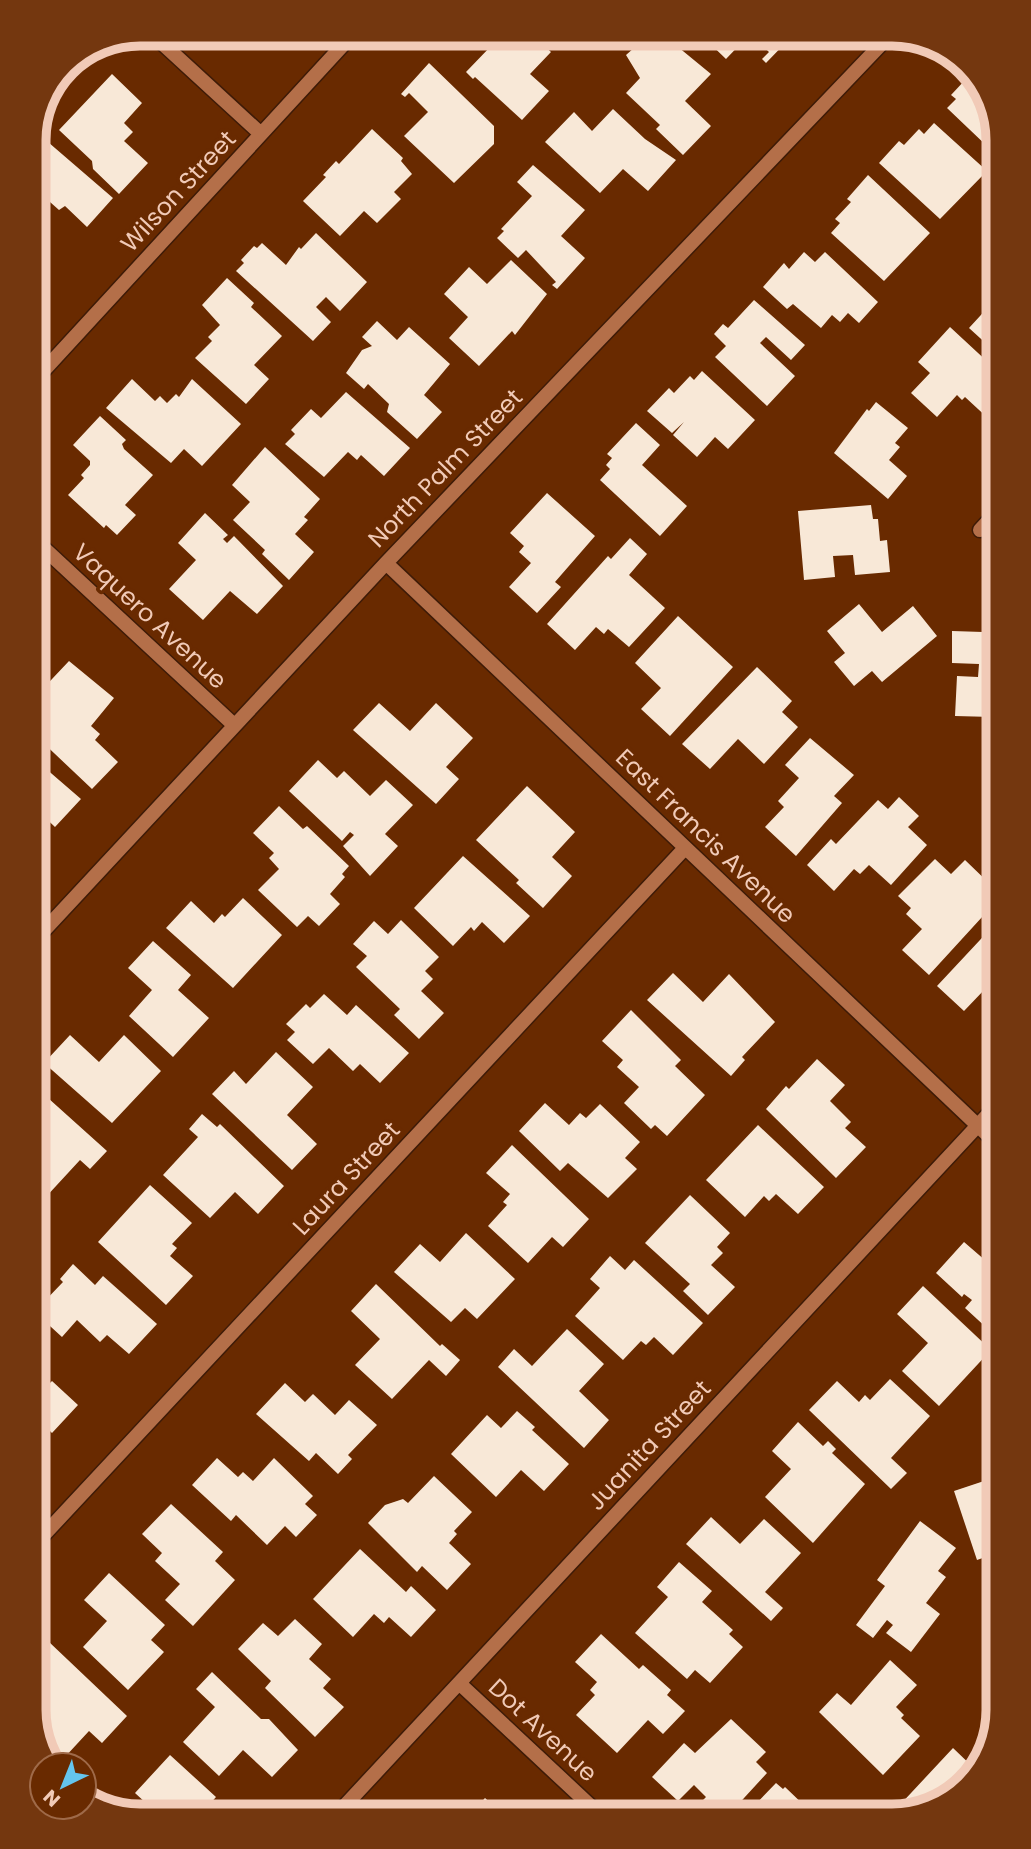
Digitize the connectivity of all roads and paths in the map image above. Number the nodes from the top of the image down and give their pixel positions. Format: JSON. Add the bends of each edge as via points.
{"nodes":[{"id":1,"x":165,"y":46,"type":"edge"},
{"id":2,"x":342,"y":46,"type":"edge"},
{"id":3,"x":879,"y":46,"type":"edge"},
{"id":4,"x":261,"y":134,"type":"junction"},
{"id":5,"x":46,"y":368,"type":"edge"},
{"id":6,"x":986,"y":524,"type":"edge"},
{"id":7,"x":980,"y":530,"type":"dead end"},
{"id":8,"x":46,"y":549,"type":"edge"},
{"id":9,"x":386,"y":564,"type":"junction"},
{"id":10,"x":234,"y":725,"type":"junction"},
{"id":11,"x":685,"y":848,"type":"junction"},
{"id":12,"x":46,"y":928,"type":"edge"},
{"id":13,"x":986,"y":1116,"type":"edge"},
{"id":14,"x":977,"y":1126,"type":"junction"},
{"id":15,"x":986,"y":1134,"type":"edge"},
{"id":16,"x":46,"y":1533,"type":"edge"},
{"id":17,"x":459,"y":1683,"type":"junction"},
{"id":18,"x":348,"y":1803,"type":"edge"},
{"id":19,"x":588,"y":1804,"type":"edge"}],
"edges":[{"from":1,"to":4,"type":"street"},
{"from":2,"to":4,"type":"street","name":"Wilson Street"},
{"from":3,"to":9,"type":"street","name":"North Palm Street"},
{"from":4,"to":5,"type":"street","name":"Wilson Street"},
{"from":6,"to":7,"type":"street"},
{"from":8,"to":10,"type":"street","name":"Vaquero Avenue"},
{"from":9,"to":10,"type":"street","name":"North Palm Street"},
{"from":9,"to":11,"type":"street","name":"East Francis Avenue"},
{"from":10,"to":12,"type":"street","name":"North Palm Street"},
{"from":11,"to":14,"type":"street","name":"East Francis Avenue"},
{"from":11,"to":16,"type":"street","name":"Laura Street"},
{"from":13,"to":14,"type":"street","name":"Juanita Street"},
{"from":14,"to":15,"type":"street","name":"East Francis Avenue"},
{"from":14,"to":17,"type":"street","name":"Juanita Street"},
{"from":17,"to":18,"type":"street","name":"Juanita Street"},
{"from":17,"to":19,"type":"street","name":"Dot Avenue"}]}
